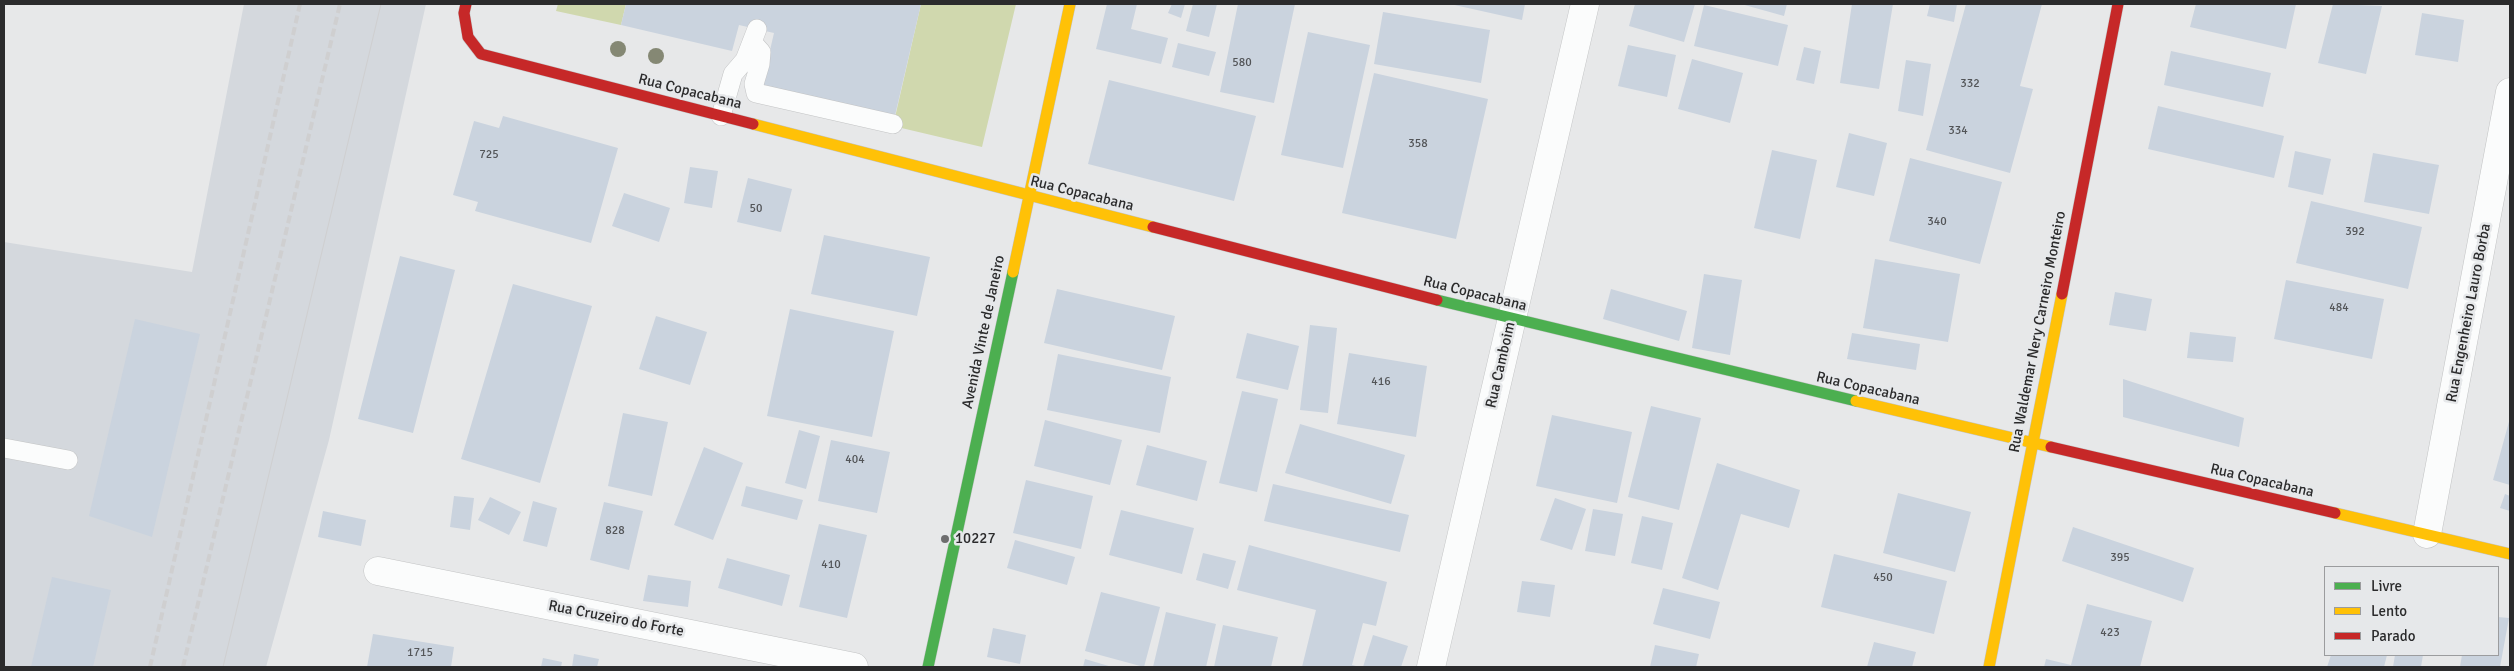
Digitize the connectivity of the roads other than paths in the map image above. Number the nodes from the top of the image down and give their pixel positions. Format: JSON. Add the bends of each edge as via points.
{"nodes":[{"id":1,"x":1070,"y":4,"type":"edge"},
{"id":2,"x":1586,"y":4,"type":"edge"},
{"id":3,"x":2118,"y":4,"type":"edge"},
{"id":4,"x":465,"y":8,"type":"edge"},
{"id":5,"x":2510,"y":92,"type":"edge"},
{"id":6,"x":721,"y":116,"type":"junction"},
{"id":7,"x":893,"y":124,"type":"dead end"},
{"id":8,"x":1028,"y":196,"type":"junction"},
{"id":9,"x":1511,"y":319,"type":"junction"},
{"id":10,"x":2032,"y":443,"type":"junction"},
{"id":11,"x":4,"y":448,"type":"edge"},
{"id":12,"x":68,"y":460,"type":"dead end"},
{"id":13,"x":2427,"y":534,"type":"junction"},
{"id":14,"x":2510,"y":554,"type":"edge"},
{"id":15,"x":378,"y":571,"type":"dead end"},
{"id":16,"x":854,"y":667,"type":"edge"},
{"id":17,"x":928,"y":667,"type":"edge"},
{"id":18,"x":1431,"y":667,"type":"edge"},
{"id":19,"x":1989,"y":667,"type":"edge"}],
"edges":[{"from":1,"to":8,"type":"street","name":"Avenida Vinte de Janeiro"},
{"from":2,"to":9,"type":"street","name":"Rua Camboim"},
{"from":3,"to":10,"type":"street","name":"Rua Waldemar Nery Carneiro Monteiro"},
{"from":4,"to":6,"type":"street","name":"Rua Copacabana","via":[[468,38],[481,54]]},
{"from":5,"to":13,"type":"street","name":"Rua Engenheiro Lauro Borba"},
{"from":6,"to":7,"type":"lane","via":[[733,74],[745,60],[754,35],[761,52],[754,84],[756,93]]},
{"from":6,"to":8,"type":"street","name":"Rua Copacabana"},
{"from":8,"to":9,"type":"street","name":"Rua Copacabana"},
{"from":8,"to":17,"type":"street","name":"Avenida Vinte de Janeiro"},
{"from":9,"to":10,"type":"street","name":"Rua Copacabana"},
{"from":9,"to":18,"type":"street","name":"Rua Camboim"},
{"from":10,"to":13,"type":"street","name":"Rua Copacabana"},
{"from":10,"to":19,"type":"street","name":"Rua Waldemar Nery Carneiro Monteiro"},
{"from":11,"to":12,"type":"lane"},
{"from":13,"to":14,"type":"street","name":"Rua Copacabana"},
{"from":15,"to":16,"type":"street","name":"Rua Cruzeiro do Forte"}]}
